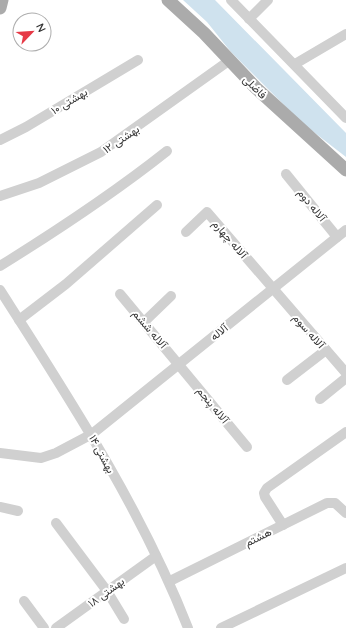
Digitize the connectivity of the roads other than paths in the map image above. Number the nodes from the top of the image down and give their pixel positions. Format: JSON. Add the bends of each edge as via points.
{"nodes":[{"id":1,"x":2,"y":0,"type":"edge"},
{"id":2,"x":168,"y":0,"type":"edge"},
{"id":3,"x":231,"y":0,"type":"edge"},
{"id":4,"x":268,"y":0,"type":"edge"},
{"id":5,"x":0,"y":8,"type":"edge"},
{"id":6,"x":249,"y":19,"type":"junction"},
{"id":7,"x":346,"y":34,"type":"edge"},
{"id":8,"x":138,"y":60,"type":"dead end"},
{"id":9,"x":230,"y":60,"type":"junction"},
{"id":10,"x":294,"y":64,"type":"junction"},
{"id":11,"x":344,"y":113,"type":"edge"},
{"id":12,"x":0,"y":140,"type":"edge"},
{"id":13,"x":167,"y":151,"type":"dead end"},
{"id":14,"x":346,"y":170,"type":"edge"},
{"id":15,"x":286,"y":174,"type":"dead end"},
{"id":16,"x":0,"y":196,"type":"edge"},
{"id":17,"x":157,"y":205,"type":"dead end"},
{"id":18,"x":346,"y":230,"type":"edge"},
{"id":19,"x":186,"y":232,"type":"dead end"},
{"id":20,"x":337,"y":237,"type":"junction"},
{"id":21,"x":0,"y":266,"type":"edge"},
{"id":22,"x":273,"y":288,"type":"junction"},
{"id":23,"x":0,"y":290,"type":"edge"},
{"id":24,"x":120,"y":294,"type":"dead end"},
{"id":25,"x":171,"y":296,"type":"dead end"},
{"id":26,"x":19,"y":320,"type":"junction"},
{"id":27,"x":144,"y":322,"type":"junction"},
{"id":28,"x":326,"y":350,"type":"junction"},
{"id":29,"x":179,"y":364,"type":"junction"},
{"id":30,"x":346,"y":373,"type":"edge"},
{"id":31,"x":346,"y":378,"type":"edge"},
{"id":32,"x":287,"y":380,"type":"dead end"},
{"id":33,"x":320,"y":399,"type":"dead end"},
{"id":34,"x":346,"y":432,"type":"edge"},
{"id":35,"x":92,"y":434,"type":"junction"},
{"id":36,"x":247,"y":447,"type":"dead end"},
{"id":37,"x":0,"y":453,"type":"edge"},
{"id":38,"x":0,"y":507,"type":"edge"},
{"id":39,"x":18,"y":511,"type":"dead end"},
{"id":40,"x":346,"y":513,"type":"edge"},
{"id":41,"x":56,"y":523,"type":"dead end"},
{"id":42,"x":283,"y":525,"type":"junction"},
{"id":43,"x":156,"y":556,"type":"junction"},
{"id":44,"x":346,"y":568,"type":"edge"},
{"id":45,"x":170,"y":581,"type":"junction"},
{"id":46,"x":107,"y":591,"type":"junction"},
{"id":47,"x":24,"y":601,"type":"dead end"},
{"id":48,"x":124,"y":619,"type":"dead end"},
{"id":49,"x":44,"y":628,"type":"edge"},
{"id":50,"x":56,"y":628,"type":"edge"},
{"id":51,"x":188,"y":628,"type":"edge"},
{"id":52,"x":221,"y":628,"type":"edge"}],
"edges":[{"from":1,"to":5,"type":"main road"},
{"from":2,"to":9,"type":"main road","name":"فاضلی"},
{"from":3,"to":6,"type":"street"},
{"from":4,"to":6,"type":"street"},
{"from":6,"to":10,"type":"street"},
{"from":7,"to":10,"type":"street"},
{"from":8,"to":12,"type":"street","name":"بهشتی ۱۰"},
{"from":9,"to":14,"type":"main road","name":"فاضلی","via":[[256,88]]},
{"from":9,"to":16,"type":"street","name":"بهشتی ۱۲","via":[[101,152],[39,183]]},
{"from":10,"to":11,"type":"street"},
{"from":13,"to":21,"type":"street","via":[[112,193]]},
{"from":15,"to":20,"type":"street","name":"آلاله دوم"},
{"from":17,"to":26,"type":"street","via":[[66,284]]},
{"from":18,"to":20,"type":"street","name":"آلاله"},
{"from":19,"to":22,"type":"street","name":"آلاله چهارم","via":[[207,212]]},
{"from":20,"to":22,"type":"street","name":"آلاله"},
{"from":22,"to":28,"type":"street","name":"آلاله سوم"},
{"from":22,"to":29,"type":"street","name":"آلاله"},
{"from":23,"to":26,"type":"street","name":"بهشتی ۱۴"},
{"from":24,"to":27,"type":"street","name":"آلاله ششم"},
{"from":25,"to":27,"type":"street"},
{"from":26,"to":35,"type":"street","name":"بهشتی ۱۴"},
{"from":27,"to":29,"type":"street","name":"آلاله ششم"},
{"from":28,"to":30,"type":"street","name":"آلاله سوم"},
{"from":28,"to":32,"type":"street"},
{"from":29,"to":35,"type":"street","name":"آلاله"},
{"from":29,"to":36,"type":"street","name":"آلاله پنجم"},
{"from":31,"to":33,"type":"street"},
{"from":34,"to":42,"type":"street","via":[[267,488],[265,497]]},
{"from":35,"to":37,"type":"street","name":"آلاله","via":[[42,458]]},
{"from":35,"to":43,"type":"street","name":"بهشتی ۱۴"},
{"from":38,"to":39,"type":"street"},
{"from":40,"to":42,"type":"street","name":"هشتم","via":[[335,504],[327,503]]},
{"from":41,"to":46,"type":"street"},
{"from":42,"to":45,"type":"street","name":"هشتم"},
{"from":43,"to":45,"type":"street","name":"بهشتی ۱۴"},
{"from":43,"to":46,"type":"street","name":"بهشتی ۱۸"},
{"from":44,"to":52,"type":"street"},
{"from":45,"to":51,"type":"street","name":"بهشتی ۱۴"},
{"from":46,"to":48,"type":"street"},
{"from":46,"to":50,"type":"street","name":"بهشتی ۱۸"},
{"from":47,"to":49,"type":"street"}]}
